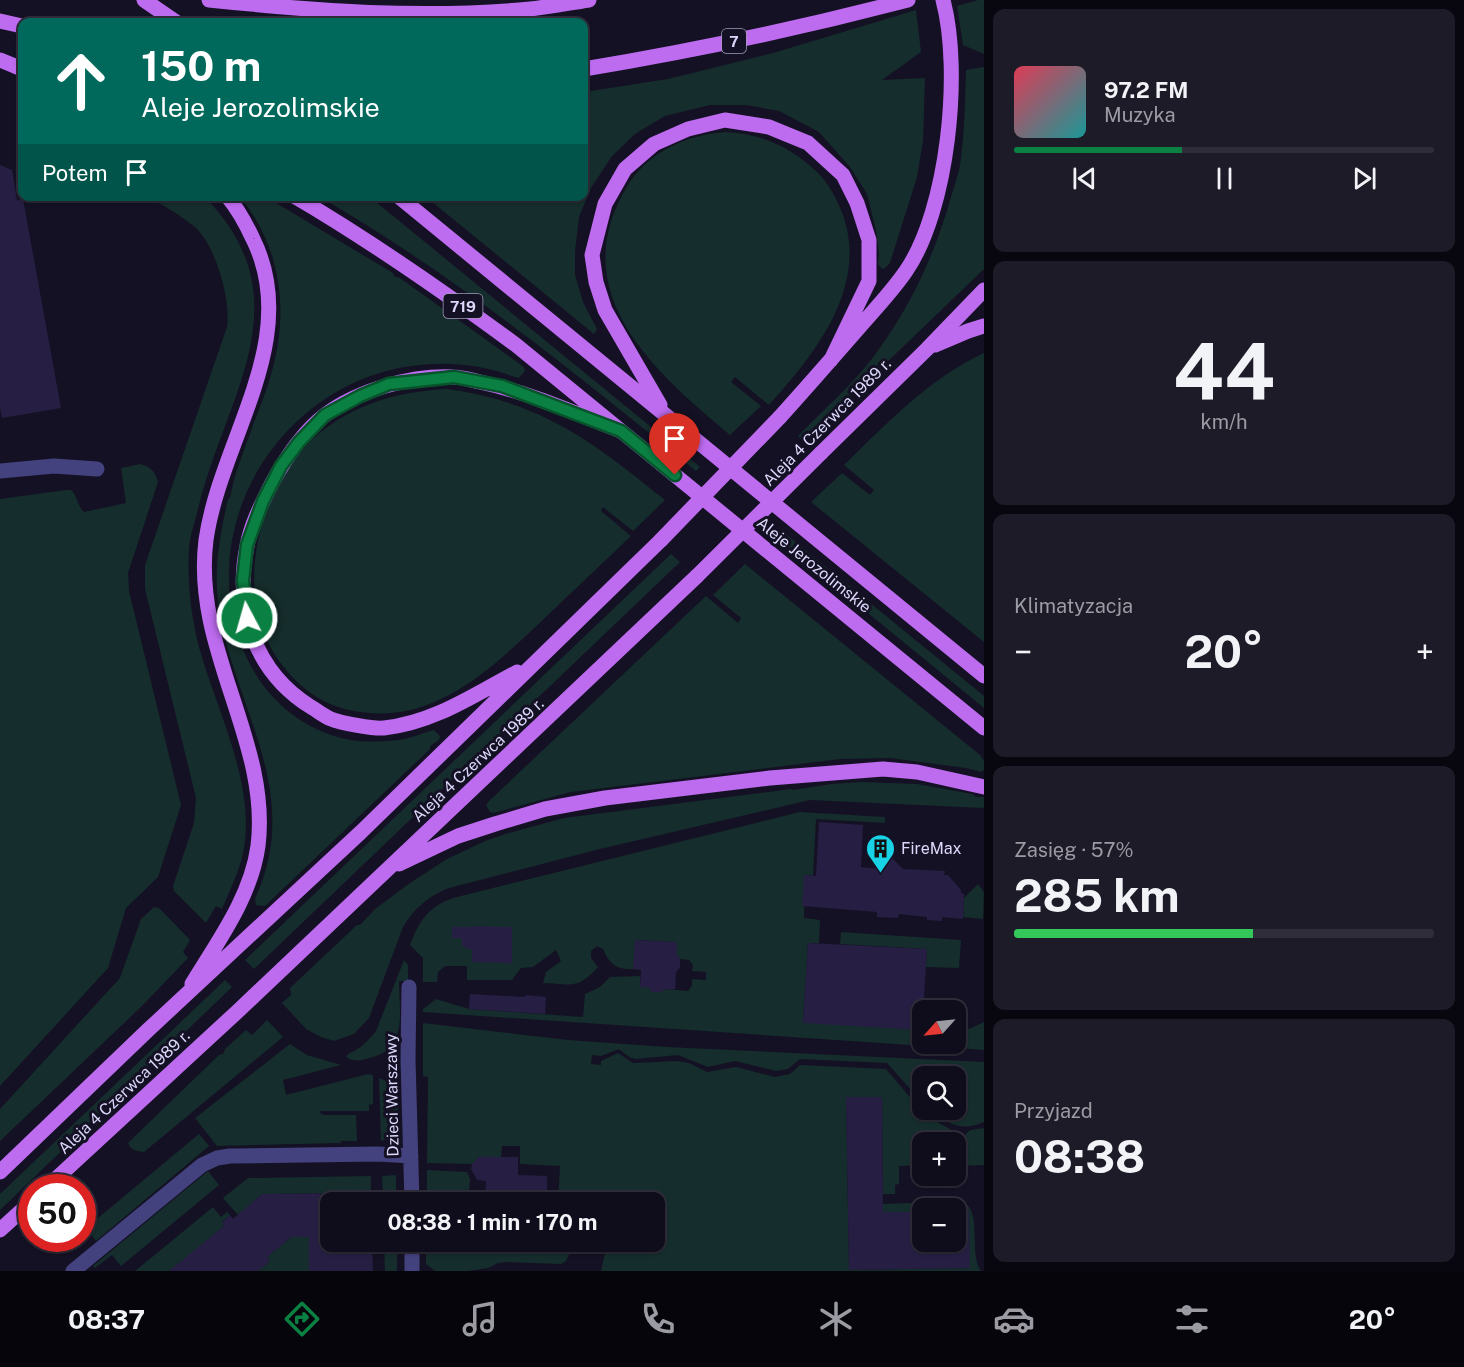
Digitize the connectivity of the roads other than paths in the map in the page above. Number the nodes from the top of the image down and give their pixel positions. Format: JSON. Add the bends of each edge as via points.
{"nodes":[{"id":1,"x":144,"y":0,"type":"edge"},
{"id":2,"x":209,"y":0,"type":"edge"},
{"id":3,"x":588,"y":0,"type":"edge"},
{"id":4,"x":908,"y":0,"type":"edge"},
{"id":5,"x":943,"y":0,"type":"edge"},
{"id":6,"x":170,"y":18,"type":"edge"},
{"id":7,"x":0,"y":21,"type":"edge"},
{"id":8,"x":18,"y":25,"type":"edge"},
{"id":9,"x":0,"y":60,"type":"edge"},
{"id":10,"x":18,"y":67,"type":"edge"},
{"id":11,"x":588,"y":68,"type":"edge"},
{"id":12,"x":230,"y":201,"type":"edge"},
{"id":13,"x":302,"y":201,"type":"edge"},
{"id":14,"x":404,"y":201,"type":"edge"},
{"id":15,"x":984,"y":290,"type":"edge"},
{"id":16,"x":984,"y":326,"type":"edge"},
{"id":17,"x":927,"y":349,"type":"junction"},
{"id":18,"x":831,"y":360,"type":"junction"},
{"id":19,"x":665,"y":413,"type":"junction"},
{"id":20,"x":621,"y":431,"type":"junction"},
{"id":21,"x":97,"y":469,"type":"dead end"},
{"id":22,"x":0,"y":471,"type":"edge"},
{"id":23,"x":966,"y":661,"type":"junction"},
{"id":24,"x":532,"y":664,"type":"junction"},
{"id":25,"x":984,"y":670,"type":"edge"},
{"id":26,"x":984,"y":676,"type":"edge"},
{"id":27,"x":984,"y":728,"type":"edge"},
{"id":28,"x":984,"y":787,"type":"edge"},
{"id":29,"x":386,"y":871,"type":"junction"},
{"id":30,"x":408,"y":987,"type":"dead end"},
{"id":31,"x":183,"y":999,"type":"junction"},
{"id":32,"x":411,"y":1156,"type":"junction"},
{"id":33,"x":0,"y":1172,"type":"edge"},
{"id":34,"x":61,"y":1174,"type":"edge"},
{"id":35,"x":412,"y":1192,"type":"edge"},
{"id":36,"x":18,"y":1214,"type":"edge"},
{"id":37,"x":0,"y":1230,"type":"edge"},
{"id":38,"x":412,"y":1252,"type":"edge"},
{"id":39,"x":73,"y":1271,"type":"edge"},
{"id":40,"x":412,"y":1271,"type":"edge"}],
"edges":[{"from":1,"to":6,"type":"main road"},
{"from":2,"to":3,"type":"main road","via":[[298,9],[450,13],[530,9]]},
{"from":4,"to":11,"type":"main road","number":"7","via":[[690,50]]},
{"from":5,"to":18,"type":"main road","name":"Aleja 4 Czerwca 1989 r.","via":[[951,47],[947,131],[942,171],[926,233],[907,270]]},
{"from":7,"to":8,"type":"main road"},
{"from":9,"to":10,"type":"main road"},
{"from":12,"to":31,"type":"main road","via":[[258,249],[266,276],[268,334],[261,368],[211,515],[204,569],[215,647],[252,765],[261,818],[257,849],[240,903]]},
{"from":13,"to":20,"type":"main road","number":"719","via":[[441,290]]},
{"from":14,"to":19,"type":"main road","number":"719"},
{"from":15,"to":17,"type":"main road","name":"Aleja 4 Czerwca 1989 r."},
{"from":16,"to":17,"type":"main road"},
{"from":17,"to":29,"type":"main road","name":"Aleja 4 Czerwca 1989 r.","bridge":true,"via":[[697,576]]},
{"from":18,"to":19,"type":"main road","via":[[868,281],[869,240],[843,175],[808,143],[769,126],[725,120],[688,129],[654,144],[625,169],[605,204],[592,255],[604,310]]},
{"from":18,"to":24,"type":"main road","name":"Aleja 4 Czerwca 1989 r.","bridge":true,"via":[[661,540]]},
{"from":19,"to":23,"type":"main road","name":"Aleje Jerozolimskie","number":"719"},
{"from":20,"to":24,"type":"main road","via":[[502,386],[454,377],[389,384],[325,415],[281,466],[255,520],[243,580],[247,618],[257,649],[275,678],[332,720],[382,728],[430,718]]},
{"from":20,"to":27,"type":"main road","name":"Aleje Jerozolimskie","number":"719"},
{"from":21,"to":22,"type":"street","via":[[54,466]]},
{"from":23,"to":25,"type":"main road"},
{"from":23,"to":26,"type":"main road","name":"Aleje Jerozolimskie","number":"719"},
{"from":24,"to":31,"type":"main road","name":"Aleja 4 Czerwca 1989 r."},
{"from":28,"to":29,"type":"main road","via":[[917,772],[883,769],[605,798],[545,809],[458,836]]},
{"from":29,"to":34,"type":"main road","name":"Aleja 4 Czerwca 1989 r."},
{"from":30,"to":32,"type":"street","name":"Dzieci Warszawy"},
{"from":31,"to":33,"type":"main road","name":"Aleja 4 Czerwca 1989 r."},
{"from":32,"to":35,"type":"street","name":"Dzieci Warszawy"},
{"from":32,"to":39,"type":"street","via":[[217,1158]]},
{"from":36,"to":37,"type":"main road"},
{"from":38,"to":40,"type":"street"}]}
